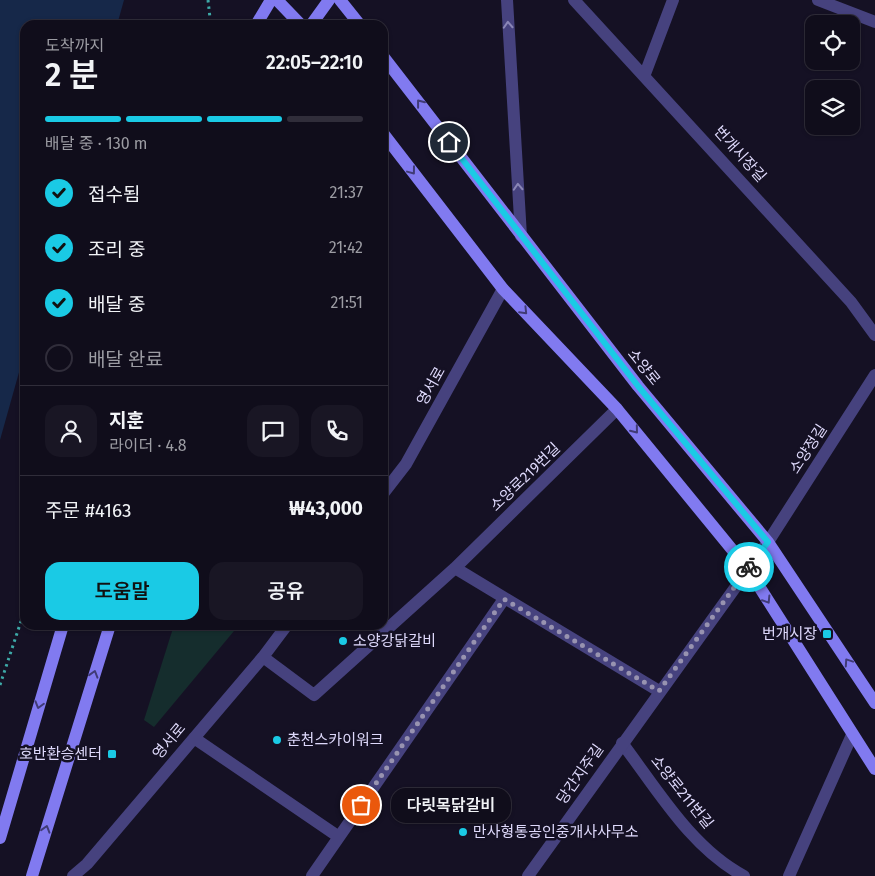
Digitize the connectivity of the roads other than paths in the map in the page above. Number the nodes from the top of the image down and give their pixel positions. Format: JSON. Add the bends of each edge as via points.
{"nodes":[{"id":1,"x":271,"y":0,"type":"edge"},
{"id":2,"x":277,"y":0,"type":"edge"},
{"id":3,"x":329,"y":0,"type":"edge"},
{"id":4,"x":340,"y":0,"type":"edge"},
{"id":5,"x":507,"y":0,"type":"edge"},
{"id":6,"x":574,"y":0,"type":"edge"},
{"id":7,"x":673,"y":0,"type":"edge"},
{"id":8,"x":818,"y":0,"type":"edge"},
{"id":9,"x":259,"y":20,"type":"edge"},
{"id":10,"x":296,"y":20,"type":"edge"},
{"id":11,"x":315,"y":20,"type":"edge"},
{"id":12,"x":356,"y":20,"type":"edge"},
{"id":13,"x":875,"y":22,"type":"edge"},
{"id":14,"x":388,"y":63,"type":"edge"},
{"id":15,"x":645,"y":74,"type":"junction"},
{"id":16,"x":388,"y":140,"type":"edge"},
{"id":17,"x":521,"y":236,"type":"junction"},
{"id":18,"x":503,"y":289,"type":"junction"},
{"id":19,"x":875,"y":335,"type":"edge"},
{"id":20,"x":875,"y":374,"type":"edge"},
{"id":21,"x":618,"y":409,"type":"junction"},
{"id":22,"x":388,"y":488,"type":"edge"},
{"id":23,"x":768,"y":542,"type":"junction"},
{"id":24,"x":455,"y":568,"type":"junction"},
{"id":25,"x":748,"y":569,"type":"junction"},
{"id":26,"x":504,"y":599,"type":"junction"},
{"id":27,"x":388,"y":628,"type":"edge"},
{"id":28,"x":62,"y":630,"type":"edge"},
{"id":29,"x":108,"y":630,"type":"edge"},
{"id":30,"x":283,"y":630,"type":"edge"},
{"id":31,"x":386,"y":630,"type":"edge"},
{"id":32,"x":263,"y":657,"type":"junction"},
{"id":33,"x":659,"y":691,"type":"junction"},
{"id":34,"x":875,"y":703,"type":"edge"},
{"id":35,"x":852,"y":735,"type":"junction"},
{"id":36,"x":194,"y":738,"type":"junction"},
{"id":37,"x":622,"y":743,"type":"junction"},
{"id":38,"x":875,"y":769,"type":"edge"},
{"id":39,"x":339,"y":837,"type":"junction"},
{"id":40,"x":0,"y":838,"type":"edge"},
{"id":41,"x":32,"y":876,"type":"edge"},
{"id":42,"x":73,"y":876,"type":"edge"},
{"id":43,"x":312,"y":876,"type":"edge"},
{"id":44,"x":528,"y":876,"type":"edge"},
{"id":45,"x":744,"y":876,"type":"edge"},
{"id":46,"x":789,"y":876,"type":"edge"}],
"edges":[{"from":1,"to":9,"type":"street"},
{"from":2,"to":10,"type":"street"},
{"from":3,"to":11,"type":"street"},
{"from":4,"to":12,"type":"street"},
{"from":17,"to":5,"type":"street","one_way":true},
{"from":6,"to":15,"type":"street","name":"번개시장길"},
{"from":7,"to":15,"type":"street"},
{"from":8,"to":13,"type":"street"},
{"from":17,"to":14,"type":"street","name":"소양로","one_way":true},
{"from":15,"to":19,"type":"street","name":"번개시장길","via":[[851,302]]},
{"from":16,"to":18,"type":"street","one_way":true},
{"from":17,"to":23,"type":"street","name":"소양로","via":[[638,386]]},
{"from":18,"to":21,"type":"street","one_way":true},
{"from":18,"to":22,"type":"street","name":"영서로","via":[[406,464]]},
{"from":20,"to":23,"type":"street","name":"소양정길"},
{"from":21,"to":24,"type":"street","name":"소양로219번길"},
{"from":21,"to":25,"type":"street","one_way":true},
{"from":23,"to":25,"type":"street","name":"당간지주길"},
{"from":34,"to":23,"type":"street","name":"소양로","one_way":true},
{"from":24,"to":26,"type":"street"},
{"from":24,"to":27,"type":"street","name":"소양로219번길"},
{"from":25,"to":33,"type":"street","name":"당간지주길"},
{"from":25,"to":35,"type":"street","one_way":true},
{"from":26,"to":33,"type":"street"},
{"from":26,"to":39,"type":"street"},
{"from":28,"to":40,"type":"street","one_way":true},
{"from":41,"to":29,"type":"street","one_way":true},
{"from":30,"to":32,"type":"street","name":"영서로"},
{"from":31,"to":32,"type":"street","name":"소양로219번길","via":[[314,695]]},
{"from":32,"to":36,"type":"street","name":"영서로"},
{"from":33,"to":37,"type":"street","name":"당간지주길"},
{"from":35,"to":38,"type":"street"},
{"from":35,"to":46,"type":"street"},
{"from":36,"to":39,"type":"street"},
{"from":36,"to":42,"type":"street","name":"영서로"},
{"from":37,"to":44,"type":"street","name":"당간지주길"},
{"from":37,"to":45,"type":"street","name":"소양로211번길","via":[[692,834],[730,869]]},
{"from":39,"to":43,"type":"street"}]}
